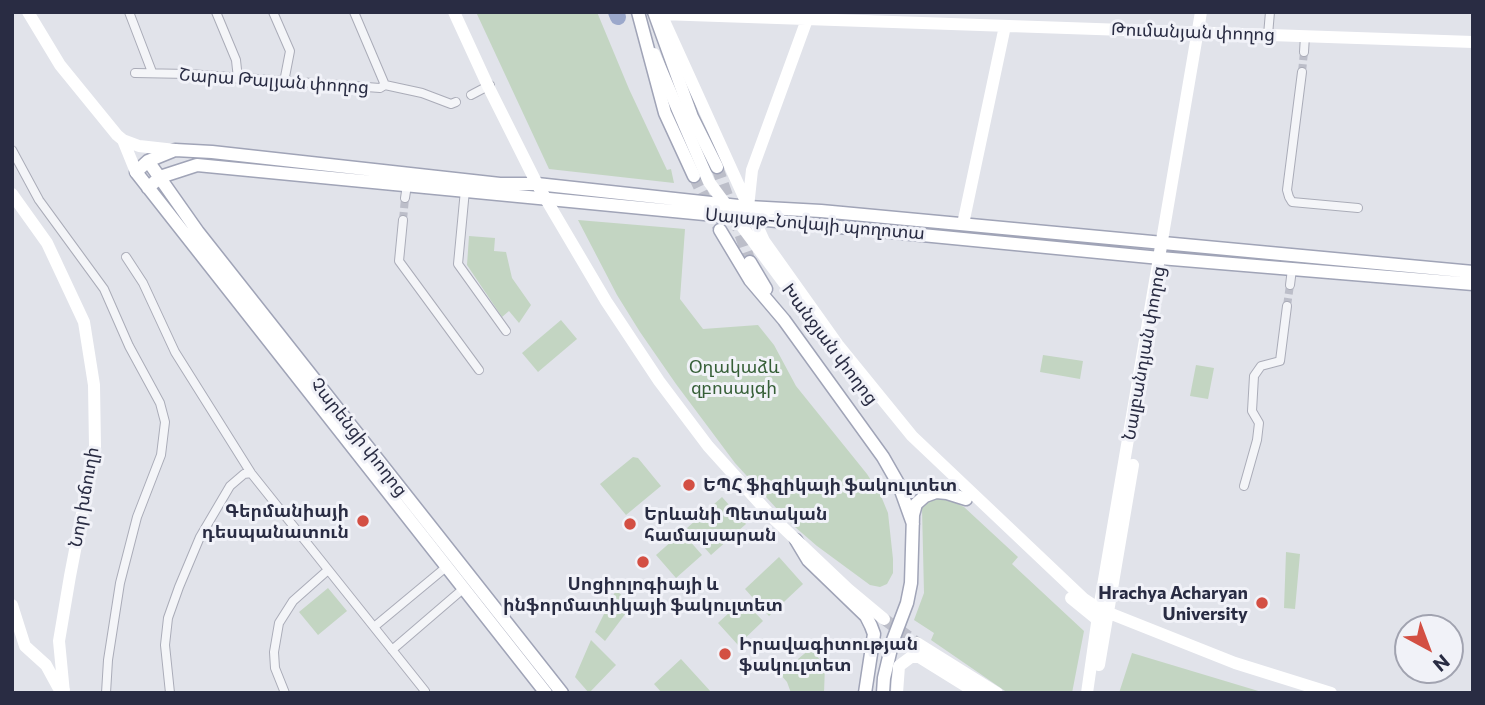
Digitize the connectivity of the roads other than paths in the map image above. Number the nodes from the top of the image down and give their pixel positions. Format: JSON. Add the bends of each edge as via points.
{"nodes":[{"id":1,"x":28,"y":12,"type":"edge"},
{"id":2,"x":129,"y":12,"type":"edge"},
{"id":3,"x":216,"y":12,"type":"edge"},
{"id":4,"x":273,"y":12,"type":"edge"},
{"id":5,"x":354,"y":12,"type":"edge"},
{"id":6,"x":454,"y":12,"type":"edge"},
{"id":7,"x":461,"y":12,"type":"edge"},
{"id":8,"x":1201,"y":12,"type":"edge"},
{"id":9,"x":1206,"y":12,"type":"edge"},
{"id":10,"x":1270,"y":12,"type":"edge"},
{"id":11,"x":638,"y":13,"type":"edge"},
{"id":12,"x":659,"y":13,"type":"edge"},
{"id":13,"x":808,"y":16,"type":"edge"},
{"id":14,"x":1005,"y":26,"type":"junction"},
{"id":15,"x":1200,"y":33,"type":"junction"},
{"id":16,"x":1268,"y":35,"type":"junction"},
{"id":17,"x":1305,"y":36,"type":"junction"},
{"id":18,"x":1473,"y":42,"type":"edge"},
{"id":19,"x":1304,"y":52,"type":"tunnel mouth"},
{"id":20,"x":152,"y":72,"type":"junction"},
{"id":21,"x":1302,"y":72,"type":"tunnel mouth"},
{"id":22,"x":135,"y":73,"type":"dead end"},
{"id":23,"x":238,"y":79,"type":"junction"},
{"id":24,"x":284,"y":82,"type":"junction"},
{"id":25,"x":385,"y":85,"type":"junction"},
{"id":26,"x":490,"y":85,"type":"junction"},
{"id":27,"x":471,"y":95,"type":"dead end"},
{"id":28,"x":456,"y":102,"type":"dead end"},
{"id":29,"x":123,"y":140,"type":"junction"},
{"id":30,"x":139,"y":146,"type":"junction"},
{"id":31,"x":12,"y":150,"type":"edge"},
{"id":32,"x":175,"y":150,"type":"junction"},
{"id":33,"x":148,"y":161,"type":"junction"},
{"id":34,"x":717,"y":167,"type":"tunnel mouth"},
{"id":35,"x":136,"y":172,"type":"junction"},
{"id":36,"x":180,"y":172,"type":"junction"},
{"id":37,"x":694,"y":176,"type":"tunnel mouth"},
{"id":38,"x":733,"y":176,"type":"junction"},
{"id":39,"x":160,"y":177,"type":"junction"},
{"id":40,"x":713,"y":187,"type":"junction"},
{"id":41,"x":148,"y":188,"type":"junction"},
{"id":42,"x":543,"y":189,"type":"junction"},
{"id":43,"x":465,"y":190,"type":"junction"},
{"id":44,"x":12,"y":194,"type":"edge"},
{"id":45,"x":175,"y":200,"type":"junction"},
{"id":46,"x":725,"y":204,"type":"junction"},
{"id":47,"x":1358,"y":208,"type":"dead end"},
{"id":48,"x":750,"y":213,"type":"junction"},
{"id":49,"x":735,"y":217,"type":"junction"},
{"id":50,"x":403,"y":220,"type":"tunnel mouth"},
{"id":51,"x":963,"y":224,"type":"junction"},
{"id":52,"x":720,"y":230,"type":"tunnel mouth"},
{"id":53,"x":1165,"y":243,"type":"junction"},
{"id":54,"x":126,"y":257,"type":"dead end"},
{"id":55,"x":1163,"y":258,"type":"junction"},
{"id":56,"x":750,"y":262,"type":"tunnel mouth"},
{"id":57,"x":1292,"y":269,"type":"junction"},
{"id":58,"x":1473,"y":272,"type":"edge"},
{"id":59,"x":1473,"y":284,"type":"edge"},
{"id":60,"x":1290,"y":285,"type":"tunnel mouth"},
{"id":61,"x":1287,"y":306,"type":"tunnel mouth"},
{"id":62,"x":784,"y":320,"type":"junction"},
{"id":63,"x":506,"y":331,"type":"dead end"},
{"id":64,"x":479,"y":370,"type":"dead end"},
{"id":65,"x":251,"y":473,"type":"junction"},
{"id":66,"x":1244,"y":486,"type":"dead end"},
{"id":67,"x":966,"y":499,"type":"junction"},
{"id":68,"x":913,"y":524,"type":"junction"},
{"id":69,"x":796,"y":540,"type":"junction"},
{"id":70,"x":445,"y":568,"type":"junction"},
{"id":71,"x":328,"y":570,"type":"junction"},
{"id":72,"x":463,"y":589,"type":"junction"},
{"id":73,"x":12,"y":605,"type":"edge"},
{"id":74,"x":1101,"y":614,"type":"junction"},
{"id":75,"x":884,"y":619,"type":"tunnel mouth"},
{"id":76,"x":374,"y":627,"type":"junction"},
{"id":77,"x":917,"y":643,"type":"tunnel mouth"},
{"id":78,"x":392,"y":650,"type":"junction"},
{"id":79,"x":64,"y":691,"type":"edge"},
{"id":80,"x":106,"y":693,"type":"edge"},
{"id":81,"x":170,"y":693,"type":"edge"},
{"id":82,"x":285,"y":693,"type":"edge"},
{"id":83,"x":423,"y":693,"type":"edge"},
{"id":84,"x":546,"y":693,"type":"edge"},
{"id":85,"x":562,"y":693,"type":"edge"},
{"id":86,"x":865,"y":693,"type":"edge"},
{"id":87,"x":883,"y":693,"type":"edge"},
{"id":88,"x":897,"y":693,"type":"edge"},
{"id":89,"x":977,"y":693,"type":"edge"},
{"id":90,"x":997,"y":693,"type":"edge"},
{"id":91,"x":1087,"y":693,"type":"edge"},
{"id":92,"x":1095,"y":693,"type":"edge"},
{"id":93,"x":1331,"y":693,"type":"edge"}],
"edges":[{"from":1,"to":29,"type":"main road","name":"Չարենցի փողոց","via":[[60,65]]},
{"from":2,"to":20,"type":"street"},
{"from":3,"to":23,"type":"street","via":[[236,60]]},
{"from":4,"to":24,"type":"street","via":[[290,51]]},
{"from":5,"to":25,"type":"street"},
{"from":6,"to":26,"type":"main road"},
{"from":7,"to":26,"type":"main road"},
{"from":8,"to":15,"type":"main road","name":"Նալբանդյան փողոց"},
{"from":9,"to":15,"type":"main road","name":"Նալբանդյան փողոց"},
{"from":10,"to":16,"type":"street"},
{"from":11,"to":37,"type":"main road","via":[[665,113]]},
{"from":11,"to":40,"type":"main road","name":"Խանջյան փողոց"},
{"from":12,"to":13,"type":"main road","name":"Թումանյան փողոց"},
{"from":12,"to":34,"type":"main road","via":[[692,117]]},
{"from":12,"to":38,"type":"main road","name":"Խանջյան փողոց"},
{"from":13,"to":14,"type":"main road","name":"Թումանյան փողոց"},
{"from":13,"to":48,"type":"main road","via":[[752,170]]},
{"from":14,"to":15,"type":"main road","name":"Թումանյան փողոց"},
{"from":14,"to":51,"type":"main road"},
{"from":15,"to":16,"type":"main road","name":"Թումանյան փողոց"},
{"from":15,"to":53,"type":"main road","name":"Նալբանդյան փողոց"},
{"from":16,"to":17,"type":"main road","name":"Թումանյան փողոց"},
{"from":17,"to":18,"type":"main road","name":"Թումանյան փողոց"},
{"from":17,"to":19,"type":"street"},
{"from":20,"to":22,"type":"street","name":"Շարա Թալյան փողոց"},
{"from":20,"to":23,"type":"street","name":"Շարա Թալյան փողոց"},
{"from":21,"to":47,"type":"street","via":[[1289,197],[1292,202]]},
{"from":23,"to":24,"type":"street","name":"Շարա Թալյան փողոց"},
{"from":24,"to":25,"type":"street","name":"Շարա Թալյան փողոց"},
{"from":25,"to":28,"type":"street","name":"Շարա Թալյան փողոց"},
{"from":26,"to":27,"type":"street"},
{"from":26,"to":42,"type":"main road"},
{"from":29,"to":30,"type":"main road","name":"Չարենցի փողոց"},
{"from":29,"to":35,"type":"main road","name":"Չարենցի փողոց"},
{"from":30,"to":32,"type":"main road","name":"Սայաթ-Նովայի պողոտա"},
{"from":30,"to":33,"type":"main road","name":"Չարենցի փողոց"},
{"from":31,"to":80,"type":"street","via":[[38,200],[104,289],[165,422],[161,455],[137,517],[120,583]]},
{"from":32,"to":33,"type":"main road","name":"Սայաթ-Նովայի պողոտա"},
{"from":32,"to":36,"type":"main road","via":[[162,163],[168,171]]},
{"from":32,"to":42,"type":"main road","name":"Սայաթ-Նովայի պողոտա"},
{"from":33,"to":35,"type":"main road","name":"Սայաթ-Նովայի պողոտա"},
{"from":33,"to":39,"type":"main road","name":"Չարենցի փողոց"},
{"from":35,"to":41,"type":"main road","name":"Չարենցի փողոց"},
{"from":36,"to":39,"type":"main road","name":"Սայաթ-Նովայի պողոտա"},
{"from":36,"to":43,"type":"main road","name":"Սայաթ-Նովայի պողոտա","via":[[197,165],[406,192]]},
{"from":36,"to":45,"type":"main road"},
{"from":38,"to":40,"type":"main road","via":[[725,187]]},
{"from":38,"to":48,"type":"main road","name":"Խանջյան փողոց"},
{"from":39,"to":41,"type":"main road"},
{"from":39,"to":45,"type":"main road","name":"Չարենցի փողոց"},
{"from":40,"to":46,"type":"main road","name":"Խանջյան փողոց"},
{"from":41,"to":70,"type":"main road","name":"Չարենցի փողոց"},
{"from":42,"to":43,"type":"main road","name":"Սայաթ-Նովայի պողոտա"},
{"from":42,"to":46,"type":"main road","name":"Սայաթ-Նովայի պողոտա"},
{"from":42,"to":49,"type":"main road","name":"Սայաթ-Նովայի պողոտա"},
{"from":42,"to":69,"type":"main road","via":[[606,300],[683,414],[725,467]]},
{"from":43,"to":63,"type":"street","via":[[458,264]]},
{"from":44,"to":79,"type":"main road","name":"Նոր խճուղի","via":[[47,243],[84,322],[94,385],[95,447],[59,641]]},
{"from":45,"to":85,"type":"main road","name":"Չարենցի փողոց"},
{"from":46,"to":48,"type":"main road","name":"Սայաթ-Նովայի պողոտա"},
{"from":46,"to":49,"type":"main road","name":"Խանջյան փողոց"},
{"from":48,"to":49,"type":"main road","name":"Սայաթ-Նովայի պողոտա"},
{"from":48,"to":51,"type":"main road","name":"Սայաթ-Նովայի պողոտա"},
{"from":48,"to":55,"type":"main road","name":"Սայաթ-Նովայի պողոտա"},
{"from":48,"to":74,"type":"main road","name":"Խանջյան փողոց","via":[[764,241],[824,327],[912,436]]},
{"from":49,"to":67,"type":"main road","name":"Խանջյան փողոց","via":[[876,406]]},
{"from":50,"to":64,"type":"street","via":[[400,261]]},
{"from":51,"to":53,"type":"main road","name":"Սայաթ-Նովայի պողոտա"},
{"from":52,"to":62,"type":"main road","via":[[750,280]]},
{"from":53,"to":55,"type":"main road","name":"Նալբանդյան փողոց"},
{"from":53,"to":58,"type":"main road","name":"Սայաթ-Նովայի պողոտա"},
{"from":54,"to":65,"type":"street","via":[[175,352]]},
{"from":55,"to":57,"type":"main road","name":"Սայաթ-Նովայի պողոտա"},
{"from":55,"to":74,"type":"main road","name":"Նալբանդյան փողոց"},
{"from":56,"to":62,"type":"main road"},
{"from":57,"to":59,"type":"main road","name":"Սայաթ-Նովայի պողոտա"},
{"from":57,"to":60,"type":"street"},
{"from":61,"to":66,"type":"street","via":[[1280,360],[1261,366],[1254,376],[1252,411],[1259,423]]},
{"from":62,"to":68,"type":"main road","via":[[883,457]]},
{"from":65,"to":71,"type":"street"},
{"from":65,"to":81,"type":"street","via":[[230,486],[200,537],[179,587],[165,645]]},
{"from":67,"to":68,"type":"main road","via":[[931,493],[916,504]]},
{"from":67,"to":74,"type":"main road","name":"Խանջյան փողոց"},
{"from":68,"to":87,"type":"main road","via":[[911,583]]},
{"from":69,"to":75,"type":"main road"},
{"from":69,"to":86,"type":"main road","via":[[808,560],[871,626],[874,634]]},
{"from":70,"to":72,"type":"main road","name":"Չարենցի փողոց"},
{"from":70,"to":76,"type":"street"},
{"from":71,"to":76,"type":"street"},
{"from":71,"to":82,"type":"street","via":[[293,601],[279,623],[275,668]]},
{"from":72,"to":78,"type":"street"},
{"from":72,"to":84,"type":"main road","name":"Չարենցի փողոց"},
{"from":73,"to":79,"type":"main road","via":[[25,646]]},
{"from":74,"to":91,"type":"main road","name":"Նալբանդյան փողոց"},
{"from":74,"to":92,"type":"main road","name":"Նալբանդյան փողոց"},
{"from":74,"to":93,"type":"main road"},
{"from":76,"to":78,"type":"street"},
{"from":77,"to":90,"type":"main road"},
{"from":78,"to":83,"type":"street"},
{"from":88,"to":89,"type":"main road","via":[[899,666],[911,657],[919,657]]}]}
